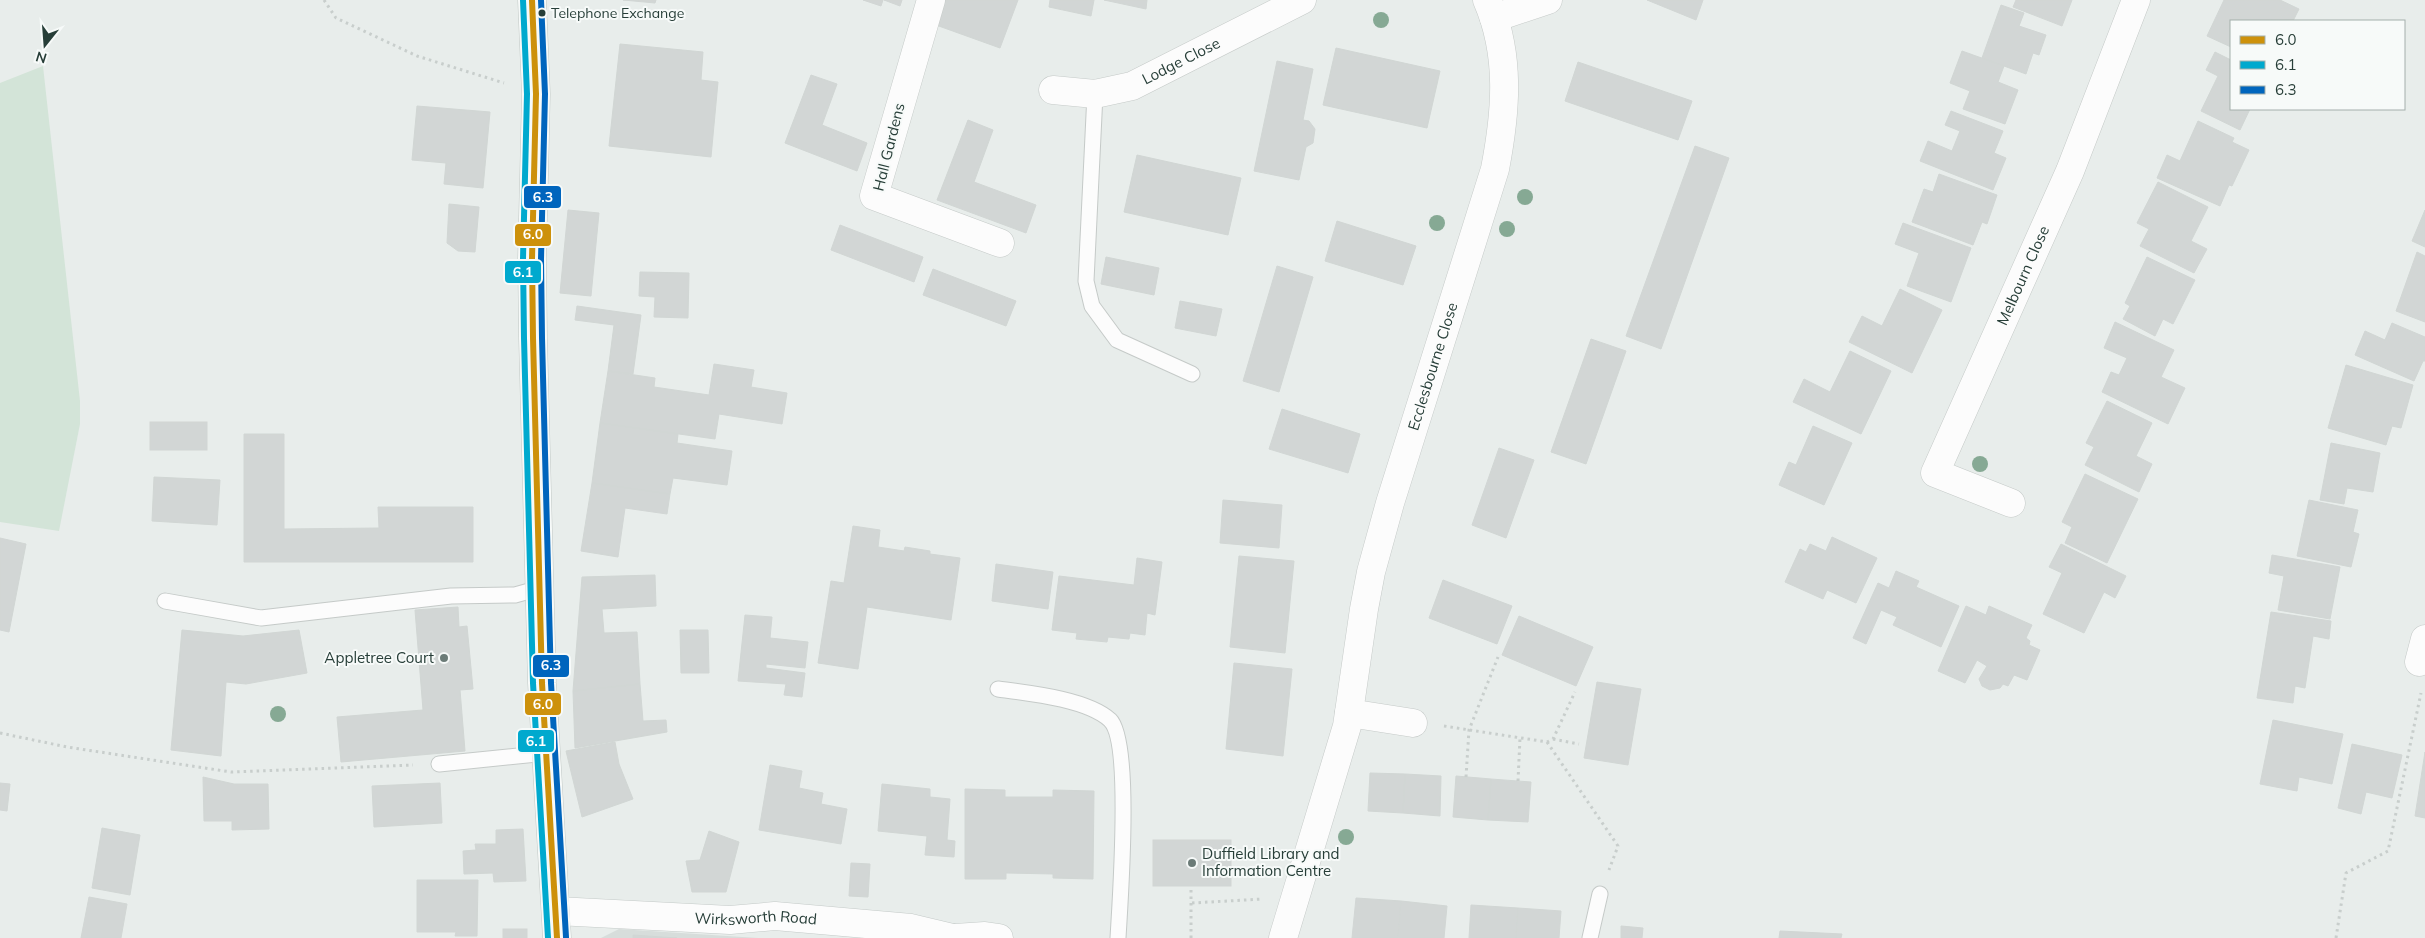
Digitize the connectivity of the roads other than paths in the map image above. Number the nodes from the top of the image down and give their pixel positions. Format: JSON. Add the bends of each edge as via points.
{"nodes":[{"id":1,"x":532,"y":0,"type":"edge"},
{"id":2,"x":931,"y":0,"type":"edge"},
{"id":3,"x":1302,"y":0,"type":"edge"},
{"id":4,"x":1548,"y":0,"type":"edge"},
{"id":5,"x":2136,"y":0,"type":"edge"},
{"id":6,"x":1490,"y":9,"type":"edge"},
{"id":7,"x":1053,"y":90,"type":"dead end"},
{"id":8,"x":1095,"y":94,"type":"junction"},
{"id":9,"x":1000,"y":243,"type":"dead end"},
{"id":10,"x":1192,"y":374,"type":"dead end"},
{"id":11,"x":2011,"y":503,"type":"dead end"},
{"id":12,"x":540,"y":588,"type":"junction"},
{"id":13,"x":165,"y":601,"type":"dead end"},
{"id":14,"x":998,"y":689,"type":"dead end"},
{"id":15,"x":1349,"y":713,"type":"junction"},
{"id":16,"x":1414,"y":723,"type":"road end"},
{"id":17,"x":547,"y":753,"type":"junction"},
{"id":18,"x":439,"y":764,"type":"road end"},
{"id":19,"x":1600,"y":894,"type":"road end"},
{"id":20,"x":557,"y":911,"type":"junction"},
{"id":21,"x":557,"y":938,"type":"edge"},
{"id":22,"x":954,"y":938,"type":"edge"},
{"id":23,"x":999,"y":938,"type":"edge"},
{"id":24,"x":1118,"y":938,"type":"edge"},
{"id":25,"x":1283,"y":938,"type":"edge"},
{"id":26,"x":1590,"y":938,"type":"edge"}],
"edges":[{"from":1,"to":12,"type":"highway","via":[[536,94],[532,259]]},
{"from":2,"to":9,"type":"street","name":"Hall Gardens","via":[[874,196]]},
{"from":3,"to":8,"type":"street","name":"Lodge Close","via":[[1132,86]]},
{"from":4,"to":6,"type":"street"},
{"from":5,"to":11,"type":"street","name":"Melbourn Close","via":[[2070,171],[1935,473]]},
{"from":6,"to":15,"type":"street","name":"Ecclesbourne Close","via":[[1503,50],[1503,118],[1495,169],[1371,572]]},
{"from":7,"to":8,"type":"street","name":"Lodge Close"},
{"from":8,"to":10,"type":"lane","via":[[1086,281],[1092,306],[1117,340]]},
{"from":12,"to":13,"type":"lane","via":[[515,596],[452,596],[261,618]]},
{"from":12,"to":17,"type":"highway"},
{"from":14,"to":24,"type":"lane","via":[[1047,696],[1086,707],[1111,721],[1117,737],[1124,808]]},
{"from":15,"to":16,"type":"street"},
{"from":15,"to":25,"type":"street","name":"Ecclesbourne Close"},
{"from":17,"to":18,"type":"lane"},
{"from":17,"to":20,"type":"highway"},
{"from":19,"to":26,"type":"lane"},
{"from":20,"to":21,"type":"highway"},
{"from":20,"to":22,"type":"street","name":"Wirksworth Road","via":[[730,920],[775,916],[911,928]]},
{"from":22,"to":23,"type":"street","name":"Wirksworth Road"}]}
